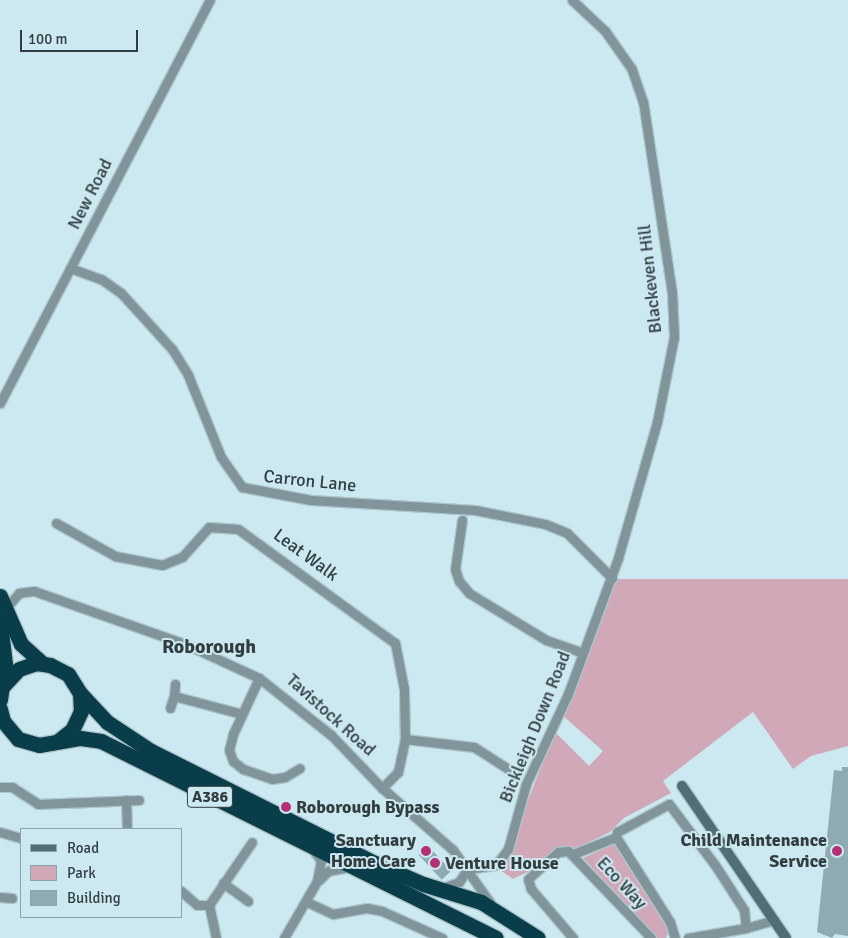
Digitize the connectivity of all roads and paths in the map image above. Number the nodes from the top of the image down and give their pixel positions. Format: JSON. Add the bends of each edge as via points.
{"nodes":[{"id":1,"x":210,"y":0,"type":"edge"},
{"id":2,"x":572,"y":0,"type":"edge"},
{"id":3,"x":70,"y":268,"type":"junction"},
{"id":4,"x":0,"y":404,"type":"edge"},
{"id":5,"x":462,"y":520,"type":"dead end"},
{"id":6,"x":56,"y":523,"type":"dead end"},
{"id":7,"x":613,"y":575,"type":"junction"},
{"id":8,"x":3,"y":602,"type":"edge"},
{"id":9,"x":0,"y":622,"type":"edge"},
{"id":10,"x":583,"y":653,"type":"junction"},
{"id":11,"x":42,"y":663,"type":"junction"},
{"id":12,"x":259,"y":678,"type":"junction"},
{"id":13,"x":175,"y":684,"type":"dead end"},
{"id":14,"x":1,"y":693,"type":"edge"},
{"id":15,"x":80,"y":693,"type":"junction"},
{"id":16,"x":174,"y":696,"type":"junction"},
{"id":17,"x":170,"y":708,"type":"dead end"},
{"id":18,"x":0,"y":709,"type":"edge"},
{"id":19,"x":242,"y":714,"type":"junction"},
{"id":20,"x":0,"y":727,"type":"edge"},
{"id":21,"x":13,"y":735,"type":"junction"},
{"id":22,"x":406,"y":738,"type":"junction"},
{"id":23,"x":58,"y":741,"type":"junction"},
{"id":24,"x":300,"y":768,"type":"dead end"},
{"id":25,"x":516,"y":774,"type":"dead end"},
{"id":26,"x":682,"y":786,"type":"dead end"},
{"id":27,"x":0,"y":787,"type":"edge"},
{"id":28,"x":382,"y":788,"type":"junction"},
{"id":29,"x":126,"y":800,"type":"junction"},
{"id":30,"x":139,"y":800,"type":"dead end"},
{"id":31,"x":127,"y":828,"type":"edge"},
{"id":32,"x":0,"y":832,"type":"edge"},
{"id":33,"x":616,"y":837,"type":"junction"},
{"id":34,"x":20,"y":838,"type":"edge"},
{"id":35,"x":295,"y":838,"type":"junction"},
{"id":36,"x":252,"y":842,"type":"dead end"},
{"id":37,"x":571,"y":852,"type":"junction"},
{"id":38,"x":467,"y":869,"type":"junction"},
{"id":39,"x":368,"y":873,"type":"junction"},
{"id":40,"x":317,"y":881,"type":"junction"},
{"id":41,"x":223,"y":883,"type":"junction"},
{"id":42,"x":438,"y":889,"type":"junction"},
{"id":43,"x":182,"y":892,"type":"edge"},
{"id":44,"x":0,"y":897,"type":"edge"},
{"id":45,"x":12,"y":898,"type":"dead end"},
{"id":46,"x":248,"y":901,"type":"dead end"},
{"id":47,"x":307,"y":902,"type":"junction"},
{"id":48,"x":209,"y":905,"type":"junction"},
{"id":49,"x":498,"y":911,"type":"junction"},
{"id":50,"x":774,"y":920,"type":"junction"},
{"id":51,"x":746,"y":928,"type":"junction"},
{"id":52,"x":216,"y":938,"type":"edge"},
{"id":53,"x":284,"y":938,"type":"edge"},
{"id":54,"x":442,"y":938,"type":"edge"},
{"id":55,"x":496,"y":938,"type":"edge"},
{"id":56,"x":538,"y":938,"type":"edge"},
{"id":57,"x":573,"y":938,"type":"edge"},
{"id":58,"x":651,"y":938,"type":"edge"},
{"id":59,"x":675,"y":938,"type":"edge"},
{"id":60,"x":688,"y":938,"type":"edge"},
{"id":61,"x":786,"y":938,"type":"edge"}],
"edges":[{"from":1,"to":3,"type":"street","name":"New Road"},
{"from":2,"to":7,"type":"street","name":"Blackeven Hill","via":[[605,31],[632,68],[643,102],[672,293],[674,337],[658,422]]},
{"from":3,"to":4,"type":"street","name":"New Road"},
{"from":3,"to":7,"type":"street","name":"Carron Lane","via":[[100,279],[121,293],[172,349],[188,375],[221,457],[242,487],[311,500],[475,510],[545,524],[567,533]]},
{"from":5,"to":10,"type":"street","via":[[455,569],[464,587],[534,633]]},
{"from":6,"to":22,"type":"street","name":"Leat Walk","via":[[115,556],[143,564],[162,565],[182,557],[209,527],[238,529],[258,541],[395,642],[404,689]]},
{"from":7,"to":10,"type":"street","name":"Bickleigh Down Road"},
{"from":8,"to":11,"type":"highway","name":"Tavistock Road","number":"A386","via":[[21,644]]},
{"from":8,"to":12,"type":"street","name":"Tavistock Road","via":[[19,593],[34,592],[185,644]]},
{"from":9,"to":14,"type":"highway","via":[[5,648]]},
{"from":10,"to":38,"type":"street","name":"Bickleigh Down Road","via":[[526,784],[508,848],[496,866]]},
{"from":11,"to":14,"type":"highway","via":[[19,669]]},
{"from":11,"to":15,"type":"highway","name":"Tavistock Road","number":"A386","via":[[68,674]]},
{"from":12,"to":19,"type":"street"},
{"from":12,"to":28,"type":"street","name":"Tavistock Road","via":[[331,735]]},
{"from":13,"to":16,"type":"street"},
{"from":15,"to":23,"type":"highway","via":[[78,720]]},
{"from":15,"to":42,"type":"highway","name":"Tavistock Road","number":"A386","via":[[107,722],[151,751],[375,863]]},
{"from":16,"to":17,"type":"street"},
{"from":16,"to":19,"type":"street"},
{"from":18,"to":21,"type":"highway"},
{"from":19,"to":24,"type":"street","via":[[229,750],[233,761],[243,769],[272,779],[285,778]]},
{"from":20,"to":21,"type":"street"},
{"from":21,"to":23,"type":"highway","number":"A386","via":[[29,744]]},
{"from":22,"to":25,"type":"street","via":[[474,748]]},
{"from":22,"to":28,"type":"street","name":"Leat Walk","via":[[398,772]]},
{"from":23,"to":35,"type":"highway","number":"A386","via":[[80,738],[101,741]]},
{"from":26,"to":50,"type":"street"},
{"from":27,"to":29,"type":"street","via":[[12,787],[38,804]]},
{"from":28,"to":38,"type":"street","name":"Tavistock Road","via":[[453,850]]},
{"from":29,"to":30,"type":"street"},
{"from":29,"to":31,"type":"street"},
{"from":32,"to":34,"type":"street"},
{"from":33,"to":37,"type":"street"},
{"from":33,"to":51,"type":"street","via":[[617,832],[669,804],[744,910]]},
{"from":33,"to":59,"type":"street","via":[[670,922]]},
{"from":35,"to":39,"type":"highway","number":"A386"},
{"from":35,"to":40,"type":"street","via":[[320,860]]},
{"from":36,"to":41,"type":"street"},
{"from":37,"to":57,"type":"street","via":[[558,852],[528,879],[531,889]]},
{"from":37,"to":58,"type":"street","name":"Eco Way"},
{"from":38,"to":42,"type":"street","via":[[459,882]]},
{"from":38,"to":49,"type":"street","name":"Tavistock Road"},
{"from":39,"to":40,"type":"street","via":[[339,866]]},
{"from":39,"to":55,"type":"highway","number":"A386"},
{"from":40,"to":47,"type":"street"},
{"from":41,"to":46,"type":"street"},
{"from":41,"to":48,"type":"street"},
{"from":42,"to":49,"type":"highway","name":"Tavistock Road","number":"A386"},
{"from":43,"to":48,"type":"street","via":[[197,905]]},
{"from":44,"to":45,"type":"street"},
{"from":47,"to":53,"type":"street"},
{"from":47,"to":54,"type":"street","via":[[333,914],[367,908]]},
{"from":48,"to":52,"type":"street"},
{"from":49,"to":56,"type":"highway","name":"Tavistock Road","number":"A386"},
{"from":50,"to":51,"type":"street"},
{"from":50,"to":61,"type":"street"},
{"from":51,"to":60,"type":"street"}]}
